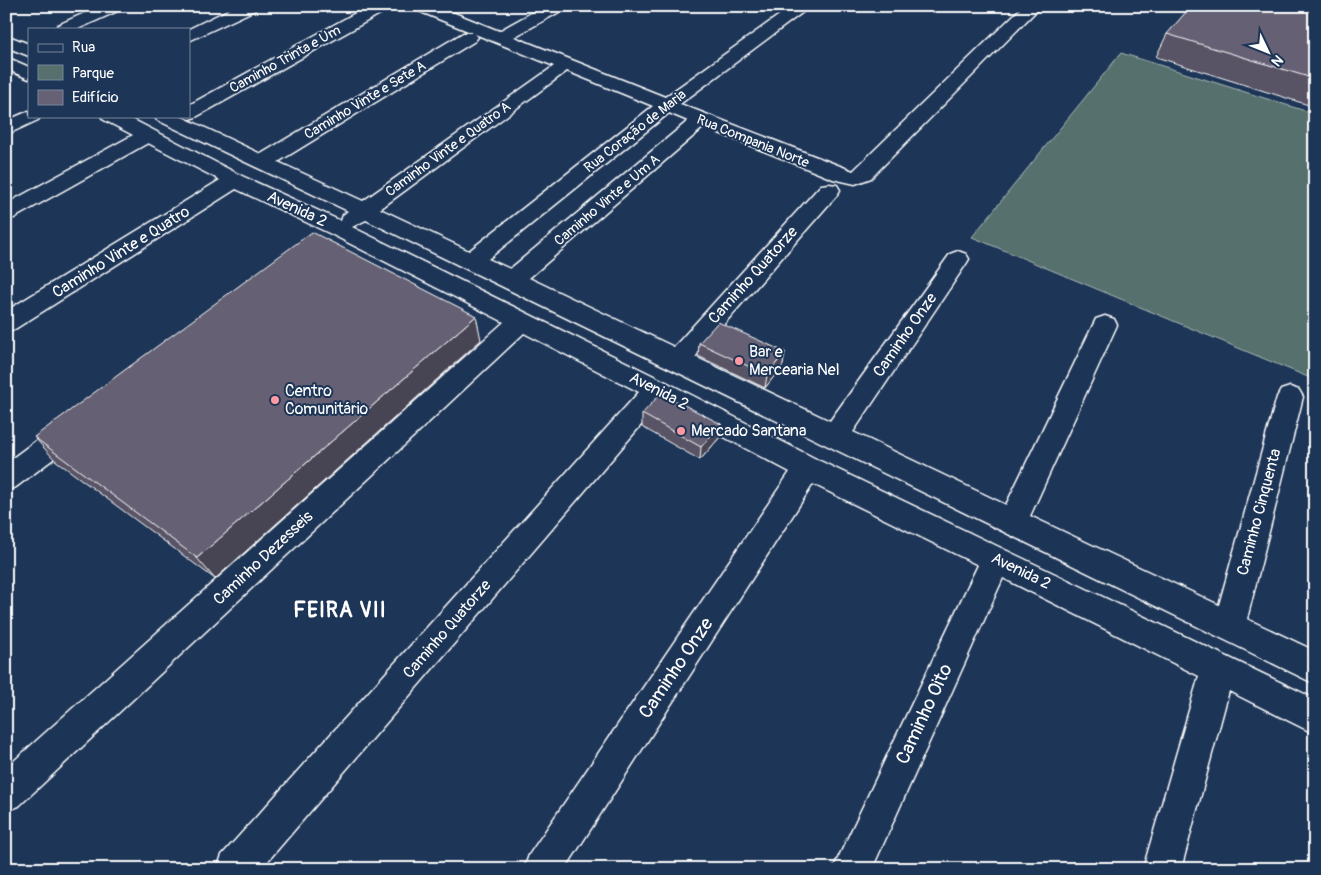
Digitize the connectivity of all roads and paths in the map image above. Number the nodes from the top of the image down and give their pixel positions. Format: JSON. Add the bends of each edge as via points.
{"nodes":[{"id":1,"x":114,"y":6,"type":"edge"},
{"id":2,"x":249,"y":6,"type":"edge"},
{"id":3,"x":381,"y":6,"type":"edge"},
{"id":4,"x":422,"y":6,"type":"edge"},
{"id":5,"x":557,"y":6,"type":"edge"},
{"id":6,"x":803,"y":6,"type":"edge"},
{"id":7,"x":1033,"y":6,"type":"edge"},
{"id":8,"x":66,"y":28,"type":"edge"},
{"id":9,"x":190,"y":36,"type":"edge"},
{"id":10,"x":469,"y":37,"type":"dead end"},
{"id":11,"x":499,"y":38,"type":"junction"},
{"id":12,"x":6,"y":62,"type":"edge"},
{"id":13,"x":558,"y":70,"type":"dead end"},
{"id":14,"x":28,"y":73,"type":"edge"},
{"id":15,"x":665,"y":106,"type":"junction"},
{"id":16,"x":190,"y":110,"type":"edge"},
{"id":17,"x":28,"y":118,"type":"edge"},
{"id":18,"x":141,"y":118,"type":"edge"},
{"id":19,"x":171,"y":120,"type":"edge"},
{"id":20,"x":701,"y":120,"type":"junction"},
{"id":21,"x":6,"y":129,"type":"edge"},
{"id":22,"x":261,"y":163,"type":"junction"},
{"id":23,"x":235,"y":180,"type":"junction"},
{"id":24,"x":830,"y":190,"type":"dead end"},
{"id":25,"x":363,"y":211,"type":"junction"},
{"id":26,"x":6,"y":214,"type":"edge"},
{"id":27,"x":339,"y":229,"type":"junction"},
{"id":28,"x":315,"y":247,"type":"edge"},
{"id":29,"x":958,"y":259,"type":"dead end"},
{"id":30,"x":471,"y":261,"type":"junction"},
{"id":31,"x":512,"y":280,"type":"junction"},
{"id":32,"x":520,"y":322,"type":"junction"},
{"id":33,"x":6,"y":323,"type":"edge"},
{"id":34,"x":1105,"y":325,"type":"dead end"},
{"id":35,"x":677,"y":361,"type":"junction"},
{"id":36,"x":657,"y":389,"type":"junction"},
{"id":37,"x":1290,"y":397,"type":"dead end"},
{"id":38,"x":93,"y":413,"type":"edge"},
{"id":39,"x":835,"y":436,"type":"junction"},
{"id":40,"x":808,"y":468,"type":"junction"},
{"id":41,"x":6,"y":479,"type":"edge"},
{"id":42,"x":1013,"y":522,"type":"junction"},
{"id":43,"x":996,"y":559,"type":"junction"},
{"id":44,"x":1229,"y":626,"type":"junction"},
{"id":45,"x":1218,"y":668,"type":"junction"},
{"id":46,"x":1315,"y":668,"type":"edge"},
{"id":47,"x":1315,"y":717,"type":"edge"},
{"id":48,"x":6,"y":793,"type":"edge"},
{"id":49,"x":236,"y":869,"type":"edge"},
{"id":50,"x":543,"y":869,"type":"edge"},
{"id":51,"x":852,"y":869,"type":"edge"},
{"id":52,"x":1162,"y":869,"type":"edge"}],
"edges":[{"from":1,"to":8,"type":"street"},
{"from":2,"to":9,"type":"street"},
{"from":3,"to":16,"type":"street","name":"Caminho Trinta e Um"},
{"from":4,"to":11,"type":"street","name":"Rua Compania Norte"},
{"from":5,"to":11,"type":"street"},
{"from":6,"to":15,"type":"street","name":"Rua Coração de Maria"},
{"from":7,"to":20,"type":"street","name":"Rua Compania Norte","via":[[860,177],[840,175]]},
{"from":10,"to":22,"type":"street","name":"Caminho Vinte e Sete A"},
{"from":11,"to":15,"type":"street","name":"Rua Compania Norte"},
{"from":12,"to":14,"type":"street"},
{"from":13,"to":25,"type":"street","name":"Caminho Vinte e Quatro A"},
{"from":15,"to":20,"type":"street","name":"Rua Compania Norte"},
{"from":15,"to":30,"type":"street","name":"Rua Coração de Maria"},
{"from":17,"to":21,"type":"street"},
{"from":18,"to":19,"type":"street","name":"Avenida 2"},
{"from":19,"to":22,"type":"street","name":"Avenida 2"},
{"from":19,"to":23,"type":"street","name":"Avenida 2"},
{"from":19,"to":26,"type":"street","name":"Caminho Trinta e Um"},
{"from":20,"to":31,"type":"street","name":"Caminho Vinte e Um A"},
{"from":22,"to":25,"type":"street","name":"Avenida 2"},
{"from":23,"to":27,"type":"street","name":"Avenida 2"},
{"from":23,"to":33,"type":"street","name":"Caminho Vinte e Quatro"},
{"from":24,"to":35,"type":"street","name":"Caminho Quatorze"},
{"from":25,"to":27,"type":"street","name":"Caminho Vinte e Quatro A"},
{"from":25,"to":30,"type":"street","name":"Avenida 2"},
{"from":27,"to":28,"type":"street","name":"Caminho Vinte e Quatro A"},
{"from":27,"to":32,"type":"street","name":"Avenida 2"},
{"from":29,"to":39,"type":"street","name":"Caminho Onze"},
{"from":30,"to":31,"type":"street","name":"Avenida 2"},
{"from":31,"to":35,"type":"street","name":"Avenida 2"},
{"from":32,"to":36,"type":"street","name":"Avenida 2"},
{"from":32,"to":48,"type":"street","name":"Caminho Dezesseis"},
{"from":34,"to":42,"type":"street"},
{"from":35,"to":39,"type":"street","name":"Avenida 2"},
{"from":36,"to":40,"type":"street","name":"Avenida 2"},
{"from":36,"to":49,"type":"street","name":"Caminho Quatorze"},
{"from":37,"to":44,"type":"street","name":"Caminho Cinquenta"},
{"from":38,"to":41,"type":"street"},
{"from":39,"to":42,"type":"street","name":"Avenida 2"},
{"from":40,"to":43,"type":"street","name":"Avenida 2"},
{"from":40,"to":50,"type":"street","name":"Caminho Onze"},
{"from":42,"to":44,"type":"street","name":"Avenida 2"},
{"from":43,"to":45,"type":"street","name":"Avenida 2"},
{"from":43,"to":51,"type":"street","name":"Caminho Oito"},
{"from":44,"to":46,"type":"street","name":"Avenida 2"},
{"from":45,"to":47,"type":"street","name":"Avenida 2"},
{"from":45,"to":52,"type":"street"}]}
